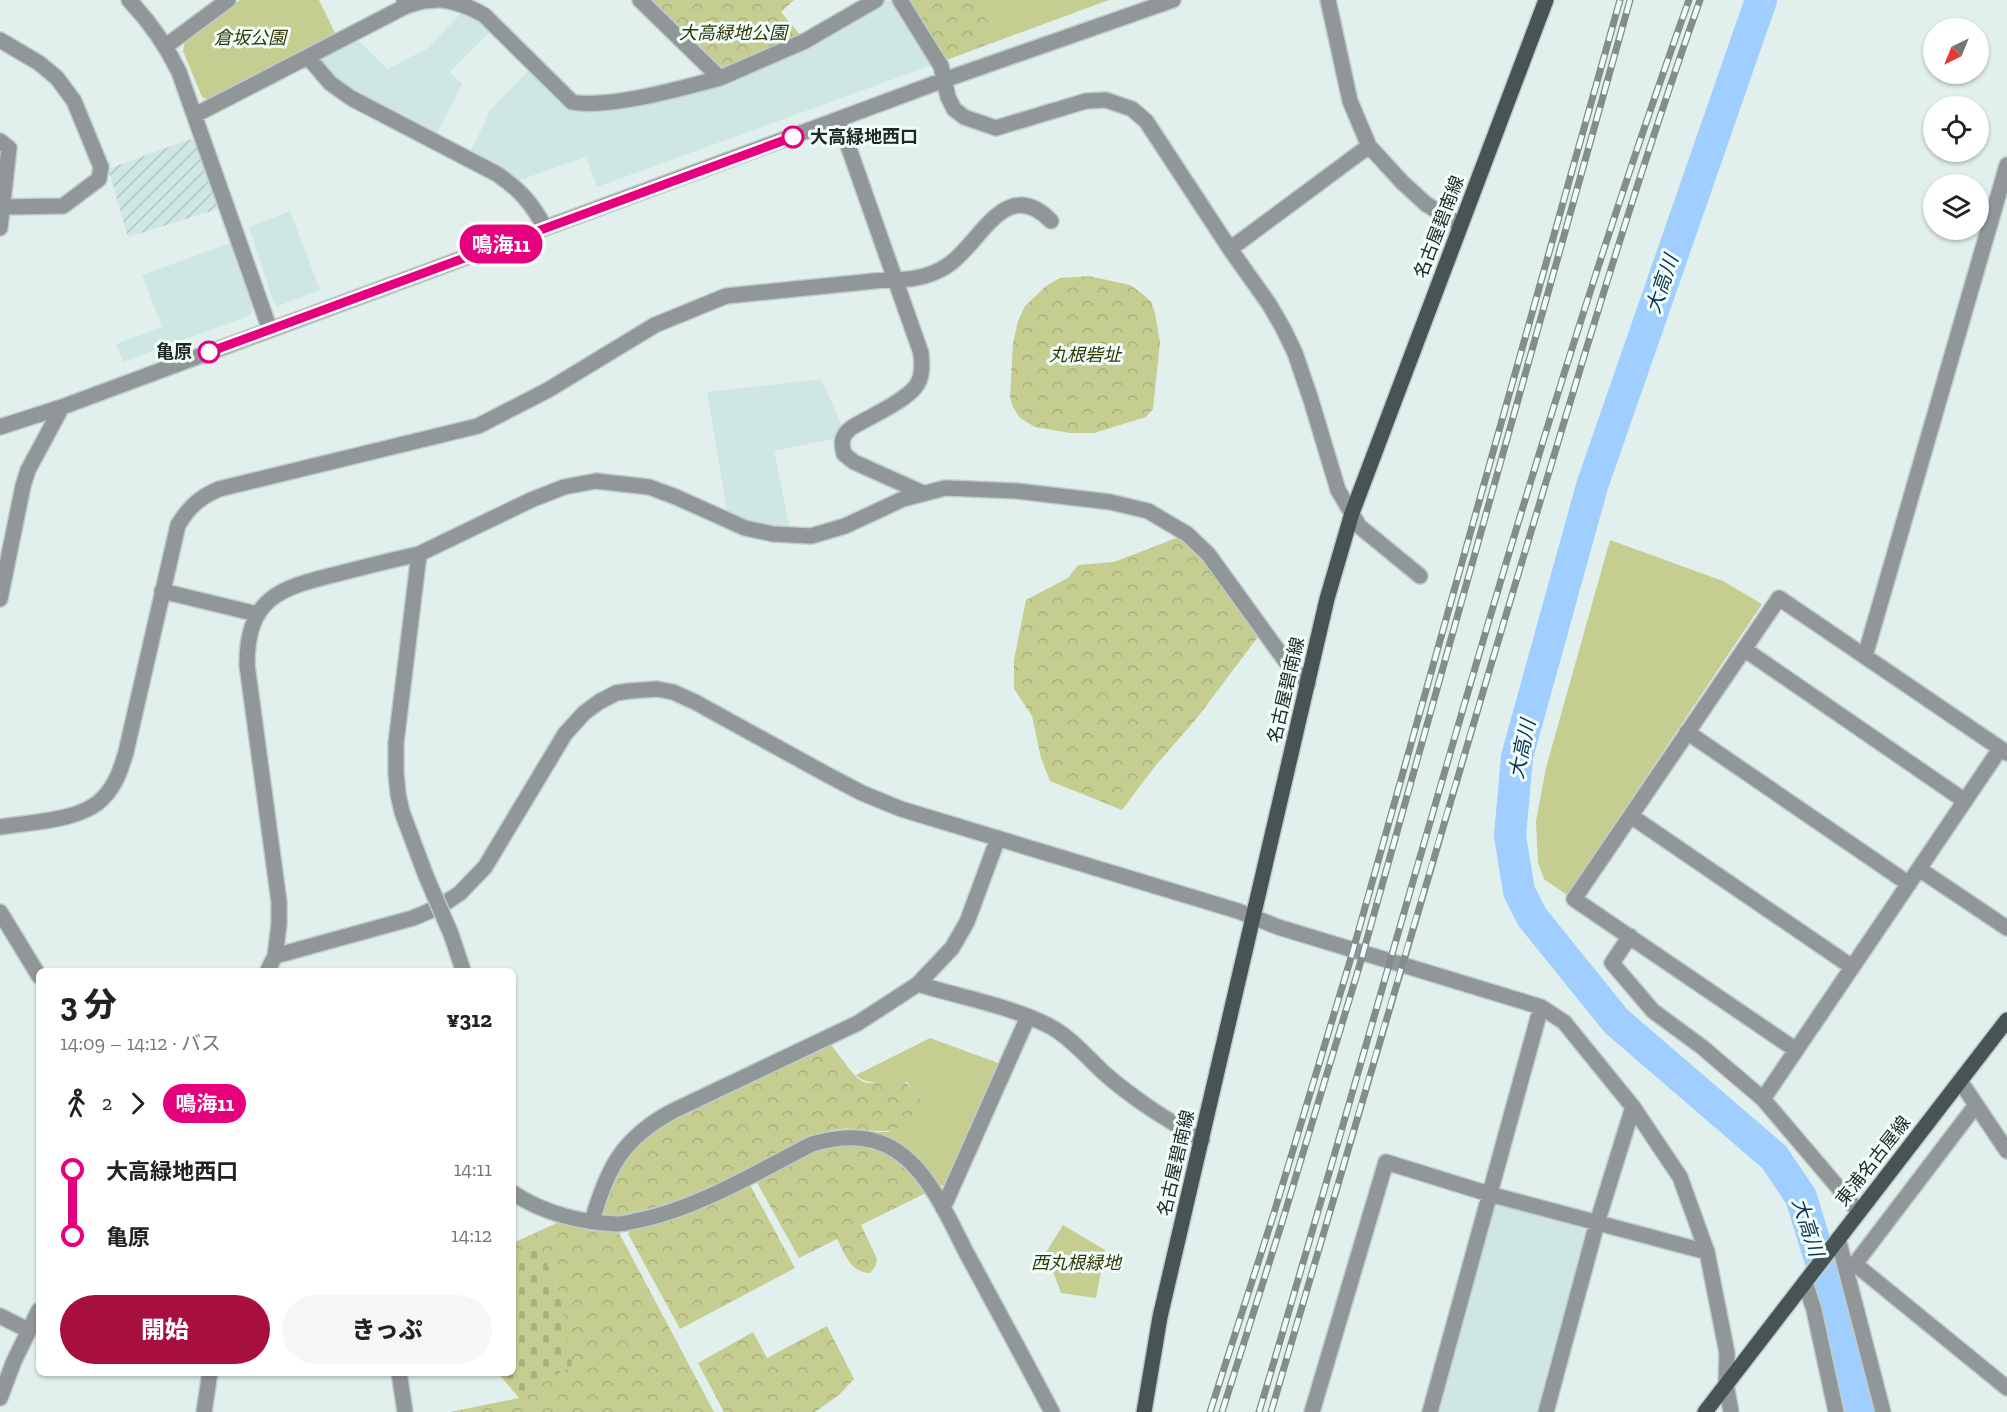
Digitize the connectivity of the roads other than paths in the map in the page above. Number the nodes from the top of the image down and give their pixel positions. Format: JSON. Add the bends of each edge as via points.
{"nodes":[{"id":1,"x":129,"y":0,"type":"edge"},
{"id":2,"x":228,"y":0,"type":"edge"},
{"id":3,"x":438,"y":0,"type":"edge"},
{"id":4,"x":442,"y":0,"type":"edge"},
{"id":5,"x":640,"y":0,"type":"edge"},
{"id":6,"x":876,"y":0,"type":"edge"},
{"id":7,"x":900,"y":0,"type":"edge"},
{"id":8,"x":1173,"y":0,"type":"edge"},
{"id":9,"x":1328,"y":0,"type":"edge"},
{"id":10,"x":1546,"y":0,"type":"edge"},
{"id":11,"x":405,"y":3,"type":"edge"},
{"id":12,"x":0,"y":40,"type":"edge"},
{"id":13,"x":166,"y":46,"type":"junction"},
{"id":14,"x":308,"y":57,"type":"junction"},
{"id":15,"x":720,"y":78,"type":"junction"},
{"id":16,"x":944,"y":80,"type":"junction"},
{"id":17,"x":195,"y":115,"type":"junction"},
{"id":18,"x":839,"y":120,"type":"junction"},
{"id":19,"x":0,"y":141,"type":"edge"},
{"id":20,"x":1369,"y":146,"type":"junction"},
{"id":21,"x":2007,"y":165,"type":"edge"},
{"id":22,"x":1,"y":207,"type":"edge"},
{"id":23,"x":1052,"y":221,"type":"dead end"},
{"id":24,"x":1460,"y":225,"type":"junction"},
{"id":25,"x":0,"y":228,"type":"edge"},
{"id":26,"x":545,"y":228,"type":"junction"},
{"id":27,"x":1230,"y":249,"type":"junction"},
{"id":28,"x":894,"y":279,"type":"junction"},
{"id":29,"x":270,"y":330,"type":"junction"},
{"id":30,"x":62,"y":407,"type":"junction"},
{"id":31,"x":2,"y":424,"type":"edge"},
{"id":32,"x":923,"y":493,"type":"junction"},
{"id":33,"x":1352,"y":513,"type":"junction"},
{"id":34,"x":419,"y":554,"type":"junction"},
{"id":35,"x":1420,"y":576,"type":"dead end"},
{"id":36,"x":162,"y":591,"type":"junction"},
{"id":37,"x":0,"y":599,"type":"edge"},
{"id":38,"x":257,"y":614,"type":"junction"},
{"id":39,"x":1744,"y":649,"type":"junction"},
{"id":40,"x":1865,"y":656,"type":"junction"},
{"id":41,"x":1308,"y":683,"type":"junction"},
{"id":42,"x":1687,"y":732,"type":"junction"},
{"id":43,"x":2004,"y":751,"type":"edge"},
{"id":44,"x":1965,"y":801,"type":"junction"},
{"id":45,"x":1631,"y":816,"type":"junction"},
{"id":46,"x":0,"y":827,"type":"edge"},
{"id":47,"x":998,"y":838,"type":"junction"},
{"id":48,"x":1919,"y":869,"type":"junction"},
{"id":49,"x":1909,"y":884,"type":"junction"},
{"id":50,"x":0,"y":912,"type":"edge"},
{"id":51,"x":1253,"y":917,"type":"junction"},
{"id":52,"x":2007,"y":928,"type":"edge"},
{"id":53,"x":1629,"y":936,"type":"junction"},
{"id":54,"x":275,"y":956,"type":"junction"},
{"id":55,"x":1852,"y":967,"type":"junction"},
{"id":56,"x":269,"y":968,"type":"edge"},
{"id":57,"x":462,"y":968,"type":"edge"},
{"id":58,"x":36,"y":971,"type":"edge"},
{"id":59,"x":918,"y":984,"type":"junction"},
{"id":60,"x":1541,"y":1007,"type":"junction"},
{"id":61,"x":1028,"y":1017,"type":"junction"},
{"id":62,"x":2007,"y":1020,"type":"edge"},
{"id":63,"x":1796,"y":1050,"type":"junction"},
{"id":64,"x":1960,"y":1081,"type":"junction"},
{"id":65,"x":1762,"y":1099,"type":"junction"},
{"id":66,"x":1976,"y":1106,"type":"junction"},
{"id":67,"x":1633,"y":1107,"type":"junction"},
{"id":68,"x":1202,"y":1140,"type":"junction"},
{"id":69,"x":2007,"y":1151,"type":"edge"},
{"id":70,"x":1489,"y":1194,"type":"junction"},
{"id":71,"x":516,"y":1195,"type":"edge"},
{"id":72,"x":943,"y":1208,"type":"junction"},
{"id":73,"x":1859,"y":1212,"type":"junction"},
{"id":74,"x":592,"y":1221,"type":"junction"},
{"id":75,"x":1597,"y":1223,"type":"junction"},
{"id":76,"x":1836,"y":1242,"type":"junction"},
{"id":77,"x":1707,"y":1252,"type":"junction"},
{"id":78,"x":1808,"y":1279,"type":"junction"},
{"id":79,"x":36,"y":1315,"type":"edge"},
{"id":80,"x":0,"y":1316,"type":"edge"},
{"id":81,"x":28,"y":1330,"type":"junction"},
{"id":82,"x":209,"y":1376,"type":"edge"},
{"id":83,"x":400,"y":1376,"type":"edge"},
{"id":84,"x":1726,"y":1384,"type":"junction"},
{"id":85,"x":2007,"y":1388,"type":"edge"},
{"id":86,"x":0,"y":1398,"type":"edge"},
{"id":87,"x":204,"y":1412,"type":"edge"},
{"id":88,"x":405,"y":1412,"type":"edge"},
{"id":89,"x":1052,"y":1412,"type":"edge"},
{"id":90,"x":1144,"y":1412,"type":"edge"},
{"id":91,"x":1312,"y":1412,"type":"edge"},
{"id":92,"x":1430,"y":1412,"type":"edge"},
{"id":93,"x":1546,"y":1412,"type":"edge"},
{"id":94,"x":1705,"y":1412,"type":"edge"},
{"id":95,"x":1731,"y":1412,"type":"edge"},
{"id":96,"x":1836,"y":1412,"type":"edge"},
{"id":97,"x":1883,"y":1412,"type":"edge"}],
"edges":[{"from":1,"to":13,"type":"street"},
{"from":2,"to":13,"type":"street"},
{"from":3,"to":11,"type":"street"},
{"from":4,"to":15,"type":"street","via":[[471,7],[484,15],[572,102],[640,97]]},
{"from":5,"to":15,"type":"street"},
{"from":6,"to":15,"type":"street","via":[[805,41]]},
{"from":7,"to":16,"type":"street","via":[[941,66]]},
{"from":8,"to":16,"type":"street"},
{"from":9,"to":20,"type":"street","via":[[1350,100]]},
{"from":10,"to":24,"type":"main road","name":"名古屋碧南線"},
{"from":11,"to":14,"type":"street"},
{"from":12,"to":22,"type":"street","via":[[57,78],[74,101],[101,167],[99,179],[63,206]]},
{"from":13,"to":17,"type":"street"},
{"from":14,"to":17,"type":"street"},
{"from":14,"to":26,"type":"street","via":[[330,83],[351,98],[504,179],[523,194]]},
{"from":16,"to":18,"type":"street"},
{"from":16,"to":27,"type":"street","via":[[954,109],[964,117],[996,128],[1086,101],[1106,100],[1132,110],[1146,121]]},
{"from":17,"to":29,"type":"street"},
{"from":18,"to":26,"type":"street"},
{"from":18,"to":28,"type":"street"},
{"from":19,"to":22,"type":"street","via":[[9,148]]},
{"from":20,"to":24,"type":"street","via":[[1426,204]]},
{"from":20,"to":27,"type":"street"},
{"from":21,"to":40,"type":"street"},
{"from":22,"to":25,"type":"street"},
{"from":23,"to":28,"type":"street","via":[[1027,204],[1010,206],[994,216],[949,265],[932,274]]},
{"from":24,"to":33,"type":"main road","name":"名古屋碧南線"},
{"from":26,"to":29,"type":"street"},
{"from":27,"to":33,"type":"street","via":[[1269,304],[1295,353],[1338,490]]},
{"from":28,"to":32,"type":"street","via":[[923,367],[917,385],[907,395],[850,428],[841,443],[844,454],[854,462]]},
{"from":28,"to":36,"type":"street","via":[[726,296],[656,325],[548,390],[478,426],[219,489],[192,506],[178,525]]},
{"from":29,"to":30,"type":"street"},
{"from":30,"to":31,"type":"street"},
{"from":30,"to":37,"type":"street","via":[[28,470]]},
{"from":32,"to":34,"type":"street","via":[[812,536],[745,528],[649,487],[596,481],[564,487],[531,500]]},
{"from":32,"to":41,"type":"street","via":[[945,488],[1017,491],[1110,502],[1148,511],[1187,534],[1208,554],[1287,663]]},
{"from":33,"to":35,"type":"street","via":[[1359,526]]},
{"from":33,"to":41,"type":"main road","name":"名古屋碧南線"},
{"from":34,"to":38,"type":"street","via":[[299,583],[278,592]]},
{"from":34,"to":57,"type":"street","bridge":true,"via":[[396,743],[396,773],[402,812]]},
{"from":36,"to":38,"type":"street"},
{"from":36,"to":46,"type":"street","via":[[126,752],[112,788],[96,804],[73,815]]},
{"from":38,"to":54,"type":"street","via":[[249,637],[247,665],[279,902]]},
{"from":39,"to":40,"type":"street","via":[[1779,598]]},
{"from":39,"to":42,"type":"street"},
{"from":39,"to":44,"type":"street"},
{"from":40,"to":43,"type":"street"},
{"from":41,"to":51,"type":"main road","name":"名古屋碧南線"},
{"from":42,"to":45,"type":"street"},
{"from":42,"to":49,"type":"street"},
{"from":43,"to":44,"type":"street"},
{"from":44,"to":48,"type":"street"},
{"from":45,"to":53,"type":"street","via":[[1574,899]]},
{"from":45,"to":55,"type":"street"},
{"from":47,"to":51,"type":"street"},
{"from":47,"to":54,"type":"street","via":[[862,794],[673,692],[629,690],[599,702],[565,734],[485,867],[460,893],[412,918]]},
{"from":47,"to":59,"type":"street","via":[[967,922],[952,948]]},
{"from":48,"to":49,"type":"street"},
{"from":48,"to":52,"type":"street"},
{"from":49,"to":55,"type":"street"},
{"from":50,"to":58,"type":"street"},
{"from":51,"to":60,"type":"street"},
{"from":51,"to":68,"type":"main road","name":"名古屋碧南線"},
{"from":53,"to":63,"type":"street"},
{"from":53,"to":65,"type":"street","via":[[1612,963],[1630,986],[1653,1011]]},
{"from":54,"to":56,"type":"street"},
{"from":55,"to":63,"type":"street"},
{"from":59,"to":61,"type":"street"},
{"from":59,"to":74,"type":"street","via":[[858,1023],[646,1127],[621,1152],[610,1171]]},
{"from":60,"to":67,"type":"street","via":[[1564,1022]]},
{"from":60,"to":70,"type":"street"},
{"from":61,"to":68,"type":"street","via":[[1072,1042],[1154,1113]]},
{"from":61,"to":72,"type":"street"},
{"from":62,"to":64,"type":"main road","name":"東浦名古屋線"},
{"from":63,"to":65,"type":"street"},
{"from":64,"to":66,"type":"street"},
{"from":64,"to":73,"type":"main road","name":"東浦名古屋線"},
{"from":65,"to":73,"type":"street"},
{"from":66,"to":69,"type":"street"},
{"from":66,"to":85,"type":"street","via":[[1855,1264]]},
{"from":67,"to":75,"type":"street"},
{"from":67,"to":77,"type":"street","via":[[1680,1177]]},
{"from":68,"to":90,"type":"main road","name":"名古屋碧南線","via":[[1160,1317]]},
{"from":70,"to":75,"type":"street"},
{"from":70,"to":91,"type":"street","via":[[1386,1162]]},
{"from":70,"to":92,"type":"street"},
{"from":71,"to":74,"type":"street","via":[[565,1216]]},
{"from":72,"to":74,"type":"street","via":[[906,1157],[877,1140],[854,1136],[812,1144],[661,1215],[620,1224]]},
{"from":72,"to":89,"type":"street"},
{"from":73,"to":76,"type":"main road","name":"東浦名古屋線"},
{"from":75,"to":77,"type":"street"},
{"from":75,"to":93,"type":"street"},
{"from":76,"to":78,"type":"main road","name":"東浦名古屋線"},
{"from":76,"to":97,"type":"street"},
{"from":77,"to":84,"type":"street","via":[[1727,1353]]},
{"from":78,"to":84,"type":"main road","name":"東浦名古屋線"},
{"from":78,"to":96,"type":"street"},
{"from":79,"to":81,"type":"street"},
{"from":80,"to":81,"type":"street"},
{"from":81,"to":86,"type":"street"},
{"from":82,"to":87,"type":"street"},
{"from":83,"to":88,"type":"street"},
{"from":84,"to":94,"type":"main road","name":"東浦名古屋線"},
{"from":84,"to":95,"type":"street"}]}
